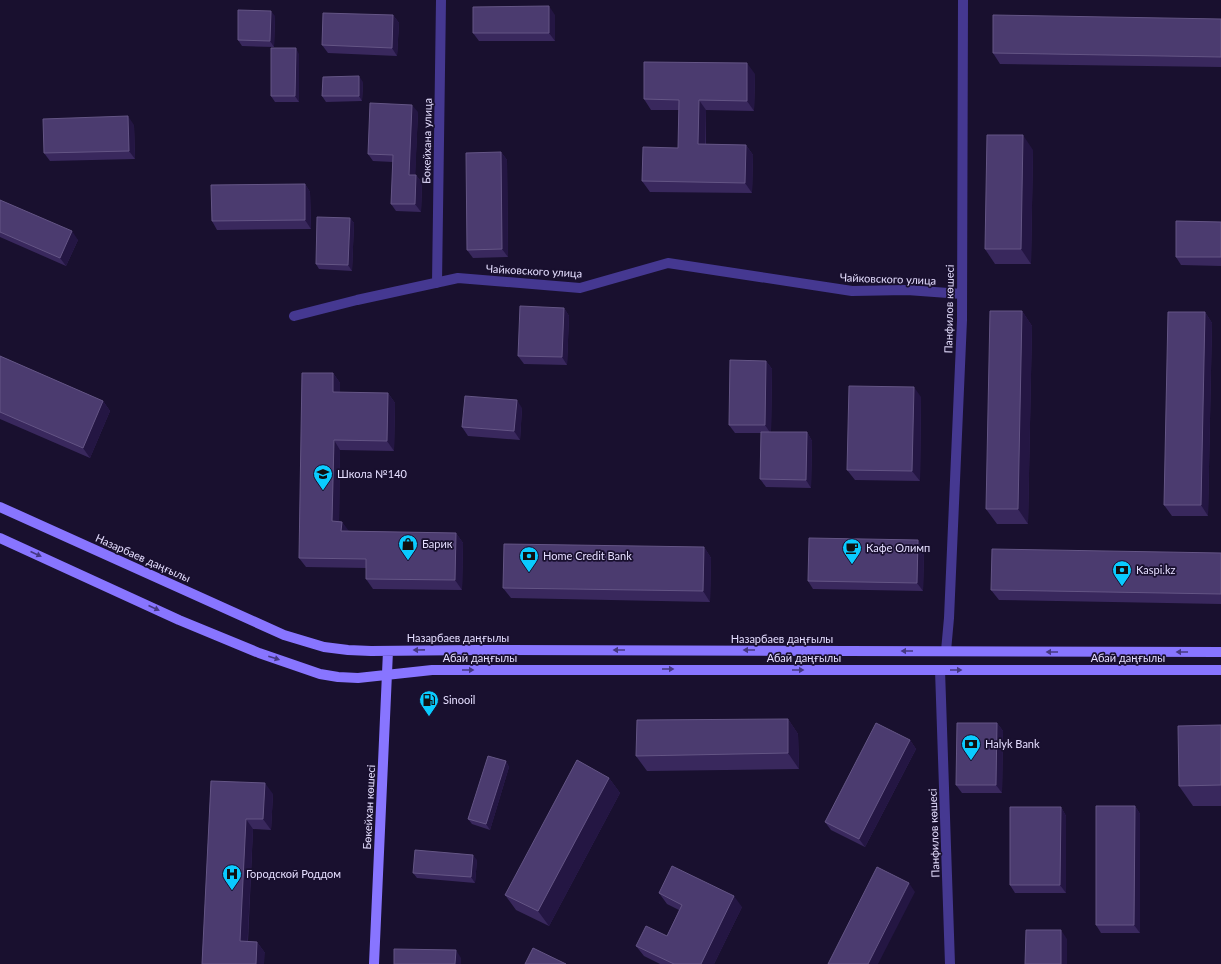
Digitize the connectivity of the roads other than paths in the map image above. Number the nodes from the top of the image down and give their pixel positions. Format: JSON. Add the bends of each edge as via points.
{"nodes":[{"id":1,"x":441,"y":0,"type":"edge"},
{"id":2,"x":963,"y":0,"type":"edge"},
{"id":3,"x":437,"y":283,"type":"junction"},
{"id":4,"x":962,"y":294,"type":"junction"},
{"id":5,"x":294,"y":316,"type":"dead end"},
{"id":6,"x":0,"y":507,"type":"edge"},
{"id":7,"x":0,"y":538,"type":"edge"},
{"id":8,"x":388,"y":651,"type":"junction"},
{"id":9,"x":946,"y":652,"type":"junction"},
{"id":10,"x":1221,"y":652,"type":"edge"},
{"id":11,"x":940,"y":670,"type":"junction"},
{"id":12,"x":1221,"y":670,"type":"edge"},
{"id":13,"x":387,"y":674,"type":"junction"},
{"id":14,"x":374,"y":964,"type":"edge"},
{"id":15,"x":950,"y":964,"type":"edge"}],
"edges":[{"from":1,"to":3,"type":"street","name":"Бокейхана улица"},
{"from":2,"to":4,"type":"street","name":"Панфилов көшесі"},
{"from":3,"to":4,"type":"street","name":"Чайковского улица","via":[[458,278],[580,288],[668,263],[852,292],[907,290]]},
{"from":3,"to":5,"type":"street","name":"Чайковского улица"},
{"from":4,"to":9,"type":"street","name":"Панфилов көшесі"},
{"from":6,"to":8,"type":"main road","name":"Назарбаев даңғылы","via":[[284,634],[335,649]]},
{"from":7,"to":13,"type":"main road","one_way":true,"via":[[259,653],[328,676],[358,678]]},
{"from":9,"to":8,"type":"main road","name":"Назарбаев даңғылы","one_way":true},
{"from":8,"to":13,"type":"main road","name":"Бөкейхан көшесі"},
{"from":10,"to":9,"type":"main road","name":"Абай даңғылы","one_way":true},
{"from":11,"to":12,"type":"main road","name":"Абай даңғылы","one_way":true},
{"from":13,"to":11,"type":"main road","name":"Абай даңғылы","one_way":true,"via":[[432,670]]},
{"from":11,"to":15,"type":"street","name":"Панфилов көшесі"},
{"from":13,"to":14,"type":"main road","name":"Бөкейхан көшесі"}]}
